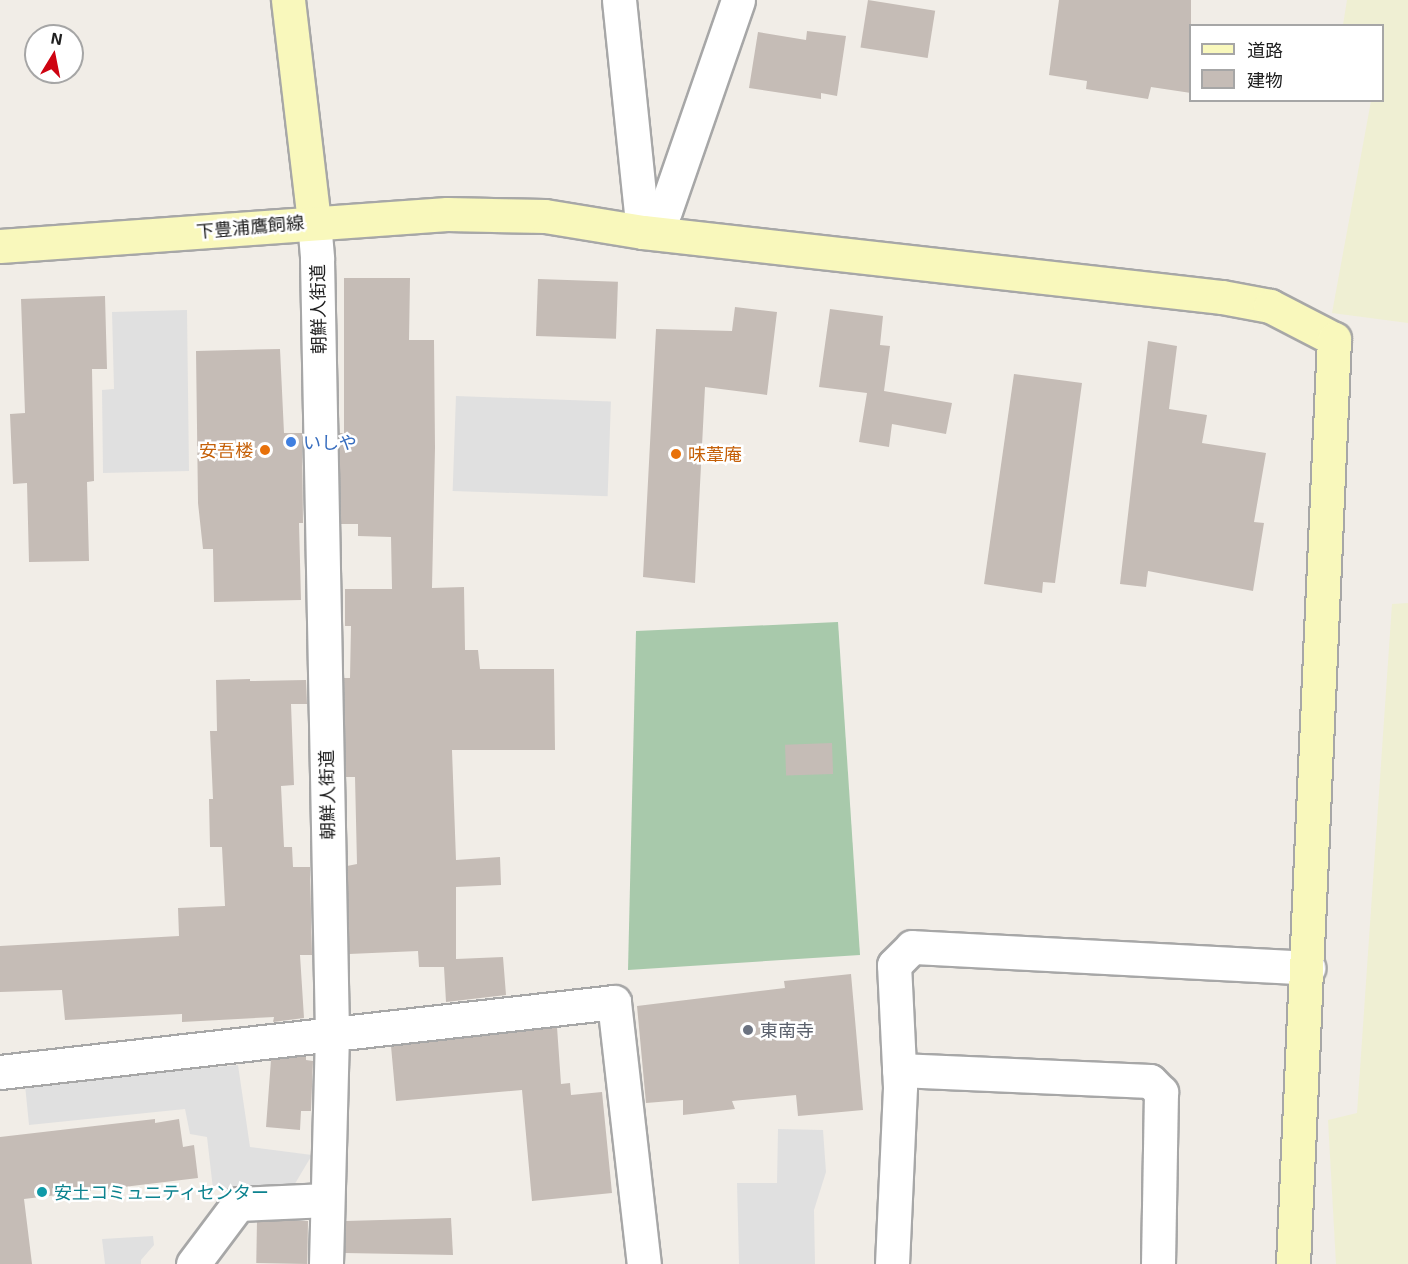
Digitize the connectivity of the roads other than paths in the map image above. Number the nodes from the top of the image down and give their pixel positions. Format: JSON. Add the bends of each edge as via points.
{"nodes":[{"id":1,"x":288,"y":0,"type":"edge"},
{"id":2,"x":619,"y":0,"type":"edge"},
{"id":3,"x":738,"y":0,"type":"edge"},
{"id":4,"x":314,"y":222,"type":"junction"},
{"id":5,"x":643,"y":232,"type":"junction"},
{"id":6,"x":0,"y":246,"type":"edge"},
{"id":7,"x":1308,"y":968,"type":"junction"},
{"id":8,"x":332,"y":1034,"type":"junction"},
{"id":9,"x":899,"y":1070,"type":"junction"},
{"id":10,"x":0,"y":1072,"type":"edge"},
{"id":11,"x":327,"y":1200,"type":"junction"},
{"id":12,"x":193,"y":1264,"type":"edge"},
{"id":13,"x":326,"y":1264,"type":"edge"},
{"id":14,"x":644,"y":1264,"type":"edge"},
{"id":15,"x":892,"y":1264,"type":"edge"},
{"id":16,"x":1158,"y":1264,"type":"edge"},
{"id":17,"x":1293,"y":1264,"type":"edge"}],
"edges":[{"from":1,"to":4,"type":"main road","name":"下豊浦鷹飼線"},
{"from":2,"to":5,"type":"street"},
{"from":3,"to":5,"type":"street","via":[[664,210]]},
{"from":4,"to":5,"type":"main road","via":[[447,214],[545,216]]},
{"from":4,"to":6,"type":"main road","name":"下豊浦鷹飼線"},
{"from":4,"to":8,"type":"street","name":"朝鮮人街道"},
{"from":5,"to":7,"type":"main road","via":[[1222,297],[1270,306],[1334,339]]},
{"from":7,"to":9,"type":"street","via":[[912,947],[894,965]]},
{"from":7,"to":17,"type":"main road"},
{"from":8,"to":10,"type":"street"},
{"from":8,"to":11,"type":"street","name":"朝鮮人街道"},
{"from":8,"to":14,"type":"street","via":[[614,1002]]},
{"from":9,"to":15,"type":"street"},
{"from":9,"to":16,"type":"street","via":[[1150,1081],[1161,1092]]},
{"from":11,"to":12,"type":"street","via":[[238,1204]]},
{"from":11,"to":13,"type":"street","name":"朝鮮人街道"}]}
